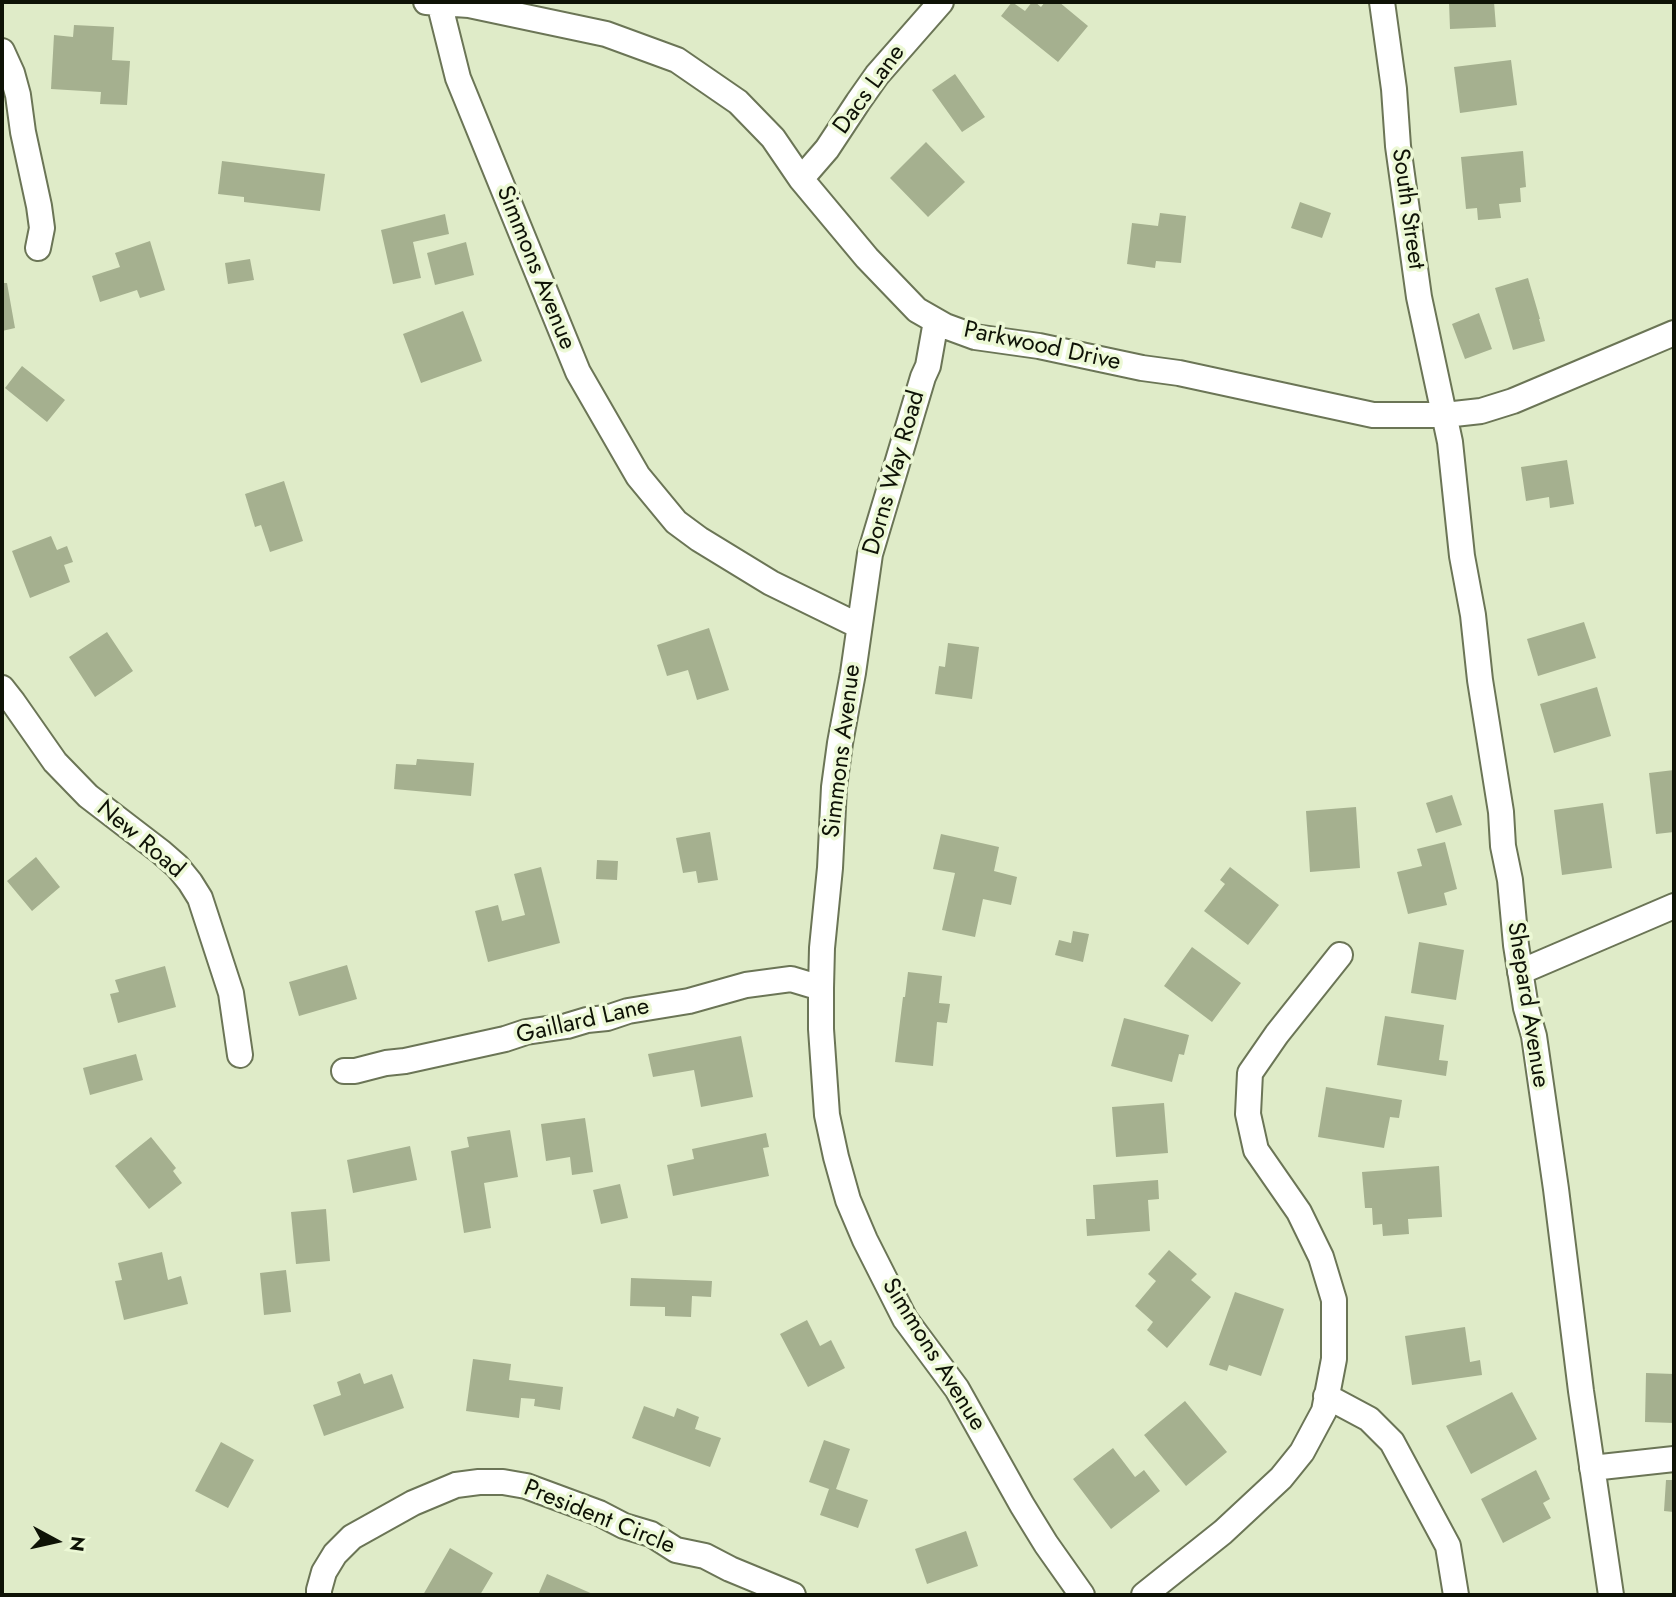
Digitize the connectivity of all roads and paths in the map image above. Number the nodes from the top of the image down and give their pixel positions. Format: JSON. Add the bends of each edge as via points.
{"nodes":[{"id":1,"x":435,"y":2,"type":"edge"},
{"id":2,"x":941,"y":2,"type":"edge"},
{"id":3,"x":1382,"y":2,"type":"edge"},
{"id":4,"x":2,"y":51,"type":"edge"},
{"id":5,"x":801,"y":179,"type":"junction"},
{"id":6,"x":38,"y":248,"type":"dead end"},
{"id":7,"x":936,"y":321,"type":"junction"},
{"id":8,"x":1674,"y":333,"type":"edge"},
{"id":9,"x":1445,"y":415,"type":"junction"},
{"id":10,"x":859,"y":626,"type":"junction"},
{"id":11,"x":2,"y":688,"type":"edge"},
{"id":12,"x":1674,"y":906,"type":"edge"},
{"id":13,"x":1340,"y":956,"type":"dead end"},
{"id":14,"x":1520,"y":972,"type":"junction"},
{"id":15,"x":821,"y":988,"type":"junction"},
{"id":16,"x":240,"y":1055,"type":"dead end"},
{"id":17,"x":344,"y":1071,"type":"dead end"},
{"id":18,"x":1326,"y":1396,"type":"junction"},
{"id":19,"x":1674,"y":1459,"type":"edge"},
{"id":20,"x":1592,"y":1468,"type":"junction"},
{"id":21,"x":319,"y":1595,"type":"edge"},
{"id":22,"x":793,"y":1595,"type":"edge"},
{"id":23,"x":1082,"y":1595,"type":"edge"},
{"id":24,"x":1144,"y":1595,"type":"edge"},
{"id":25,"x":1455,"y":1595,"type":"edge"},
{"id":26,"x":1611,"y":1595,"type":"edge"}],
"edges":[{"from":1,"to":5,"type":"street","name":"Parkwood Drive","via":[[606,34],[677,60],[738,102],[773,138]]},
{"from":1,"to":10,"type":"street","name":"Simmons Avenue","via":[[458,78],[578,372],[638,476],[676,522],[699,539],[771,583]]},
{"from":2,"to":5,"type":"street","name":"Dacs Lane","via":[[877,75]]},
{"from":3,"to":9,"type":"street","name":"South Street","via":[[1419,297]]},
{"from":4,"to":6,"type":"street","via":[[18,95],[39,206],[42,228]]},
{"from":5,"to":7,"type":"street","name":"Parkwood Drive","via":[[892,285],[916,310]]},
{"from":7,"to":9,"type":"street","name":"Parkwood Drive","via":[[975,337],[1179,373],[1373,415]]},
{"from":7,"to":10,"type":"street","name":"Dorns Way Road","via":[[928,366],[870,554]]},
{"from":8,"to":9,"type":"street","name":"Parkwood Drive","via":[[1513,401]]},
{"from":9,"to":14,"type":"street","name":"Shepard Avenue"},
{"from":10,"to":15,"type":"street","name":"Simmons Avenue","via":[[834,787]]},
{"from":11,"to":16,"type":"street","name":"New Road","via":[[55,762],[106,811],[177,866],[201,898],[231,993]]},
{"from":12,"to":14,"type":"street"},
{"from":13,"to":18,"type":"street","via":[[1250,1073],[1248,1114],[1256,1150],[1300,1212],[1334,1300],[1334,1359]]},
{"from":14,"to":20,"type":"street","name":"Shepard Avenue","via":[[1534,1036]]},
{"from":15,"to":17,"type":"street","name":"Gaillard Lane","via":[[791,979],[746,985]]},
{"from":15,"to":23,"type":"street","name":"Simmons Avenue","via":[[827,1115],[848,1200],[865,1240],[905,1320],[957,1389],[1022,1505]]},
{"from":18,"to":24,"type":"street","via":[[1324,1411],[1302,1452],[1281,1478]]},
{"from":18,"to":25,"type":"street","via":[[1369,1419],[1392,1442],[1448,1546]]},
{"from":19,"to":20,"type":"street"},
{"from":20,"to":26,"type":"street","name":"Shepard Avenue"},
{"from":21,"to":22,"type":"street","name":"President Circle","via":[[324,1572],[352,1537],[413,1503],[456,1485],[479,1482],[526,1486]]}]}
